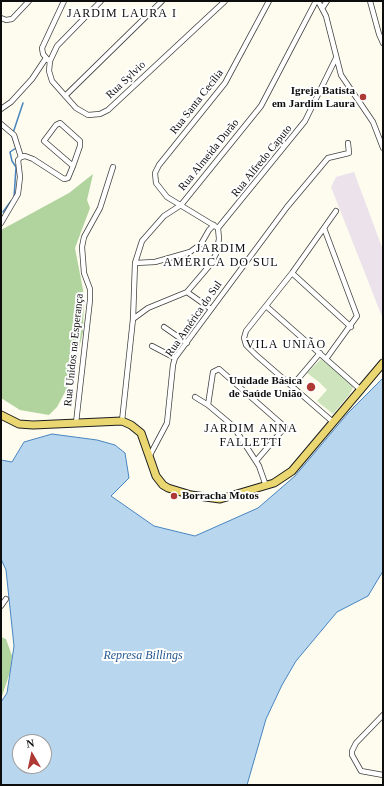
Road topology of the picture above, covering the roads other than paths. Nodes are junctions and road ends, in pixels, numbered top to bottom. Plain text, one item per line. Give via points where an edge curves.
1 (28, 1) edge
2 (64, 1) edge
3 (101, 1) edge
4 (162, 1) edge
5 (225, 1) edge
6 (269, 1) edge
7 (317, 1) edge
8 (328, 1) edge
9 (371, 1) edge
10 (323, 7) junction
11 (2, 20) edge
12 (383, 43) edge
13 (336, 58) junction
14 (48, 60) junction
15 (65, 96) junction
16 (1, 109) edge
17 (1, 124) edge
18 (348, 143) dead end
19 (383, 148) edge
20 (20, 157) junction
21 (73, 166) junction
22 (113, 167) dead end
23 (181, 205) junction
24 (336, 211) dead end
25 (1, 223) edge
26 (216, 227) junction
27 (324, 228) junction
28 (135, 263) junction
29 (292, 273) junction
30 (187, 292) junction
31 (266, 306) junction
32 (211, 309) junction
33 (133, 319) junction
34 (164, 327) dead end
35 (351, 327) junction
36 (186, 343) junction
37 (152, 346) dead end
38 (320, 353) junction
39 (175, 358) junction
40 (326, 359) junction
41 (383, 363) edge
42 (292, 386) junction
43 (361, 390) junction
44 (195, 397) dead end
45 (208, 404) junction
46 (1, 415) edge
47 (122, 421) junction
48 (333, 422) junction
49 (76, 423) junction
50 (150, 455) junction
51 (256, 461) junction
52 (266, 486) junction
53 (6, 599) dead end
54 (1, 606) edge
55 (383, 716) edge
56 (383, 775) edge

1 - 11 street via 14,18
2 - 14 street, Rua Sylvio via 42,48
3 - 14 street via 57,46
4 - 15 street
5 - 15 street, Rua Sylvio via 103,113 84,114
6 - 23 street, Rua Santa Cecília via 225,83 157,169 155,178 159,188 167,197
7 - 10 street
7 - 23 street, Rua Almeida Durão via 261,106
8 - 10 street
9 - 12 street
10 - 13 street
13 - 19 street via 341,75 373,122
13 - 26 street, Rua Alfredo Caputo via 305,121
14 - 15 street, Rua Sylvio via 50,76
14 - 16 street via 11,102
17 - 20 street via 12,134
18 - 32 street, Rua América do Sul via 349,153 328,158 287,207
20 - 21 street via 33,159 64,179 69,177
20 - 25 street via 18,194
21 - 21 street via 80,141 60,123 56,124 44,141
22 - 49 street, Rua Unidos na Esperança via 100,208 84,237 82,247 90,300
23 - 26 street, Rua Santa Cecília
23 - 28 street, Rua Almeida Durão via 164,216 146,236 137,252
24 - 27 street
26 - 28 street, Rua Alfredo Caputo via 209,230 201,244 190,252 155,262
26 - 30 street via 219,239 216,254
27 - 29 street
27 - 35 street via 356,310 356,319
28 - 33 street, Rua Almeida Durão
29 - 31 street
29 - 35 street
30 - 32 street
30 - 33 street via 148,308
31 - 38 street
31 - 42 street via 246,331 244,342
32 - 36 street, Rua América do Sul
33 - 47 street, Rua Almeida Durão
34 - 36 street
35 - 40 street
36 - 39 street, Rua América do Sul
37 - 39 street
38 - 40 street
38 - 42 street
39 - 50 street, Rua América do Sul via 167,423
40 - 43 street
41 - 43 main road
42 - 48 street
43 - 48 main road
44 - 45 street
45 - 51 street via 233,426
45 - 51 street via 213,372 216,369 223,371 285,427
46 - 49 main road via 19,424
47 - 49 main road
47 - 50 main road via 141,433
48 - 52 main road via 292,471
50 - 52 main road via 158,480 175,491 220,499
51 - 52 street
53 - 54 street
55 - 56 street via 356,743 352,755 361,771

